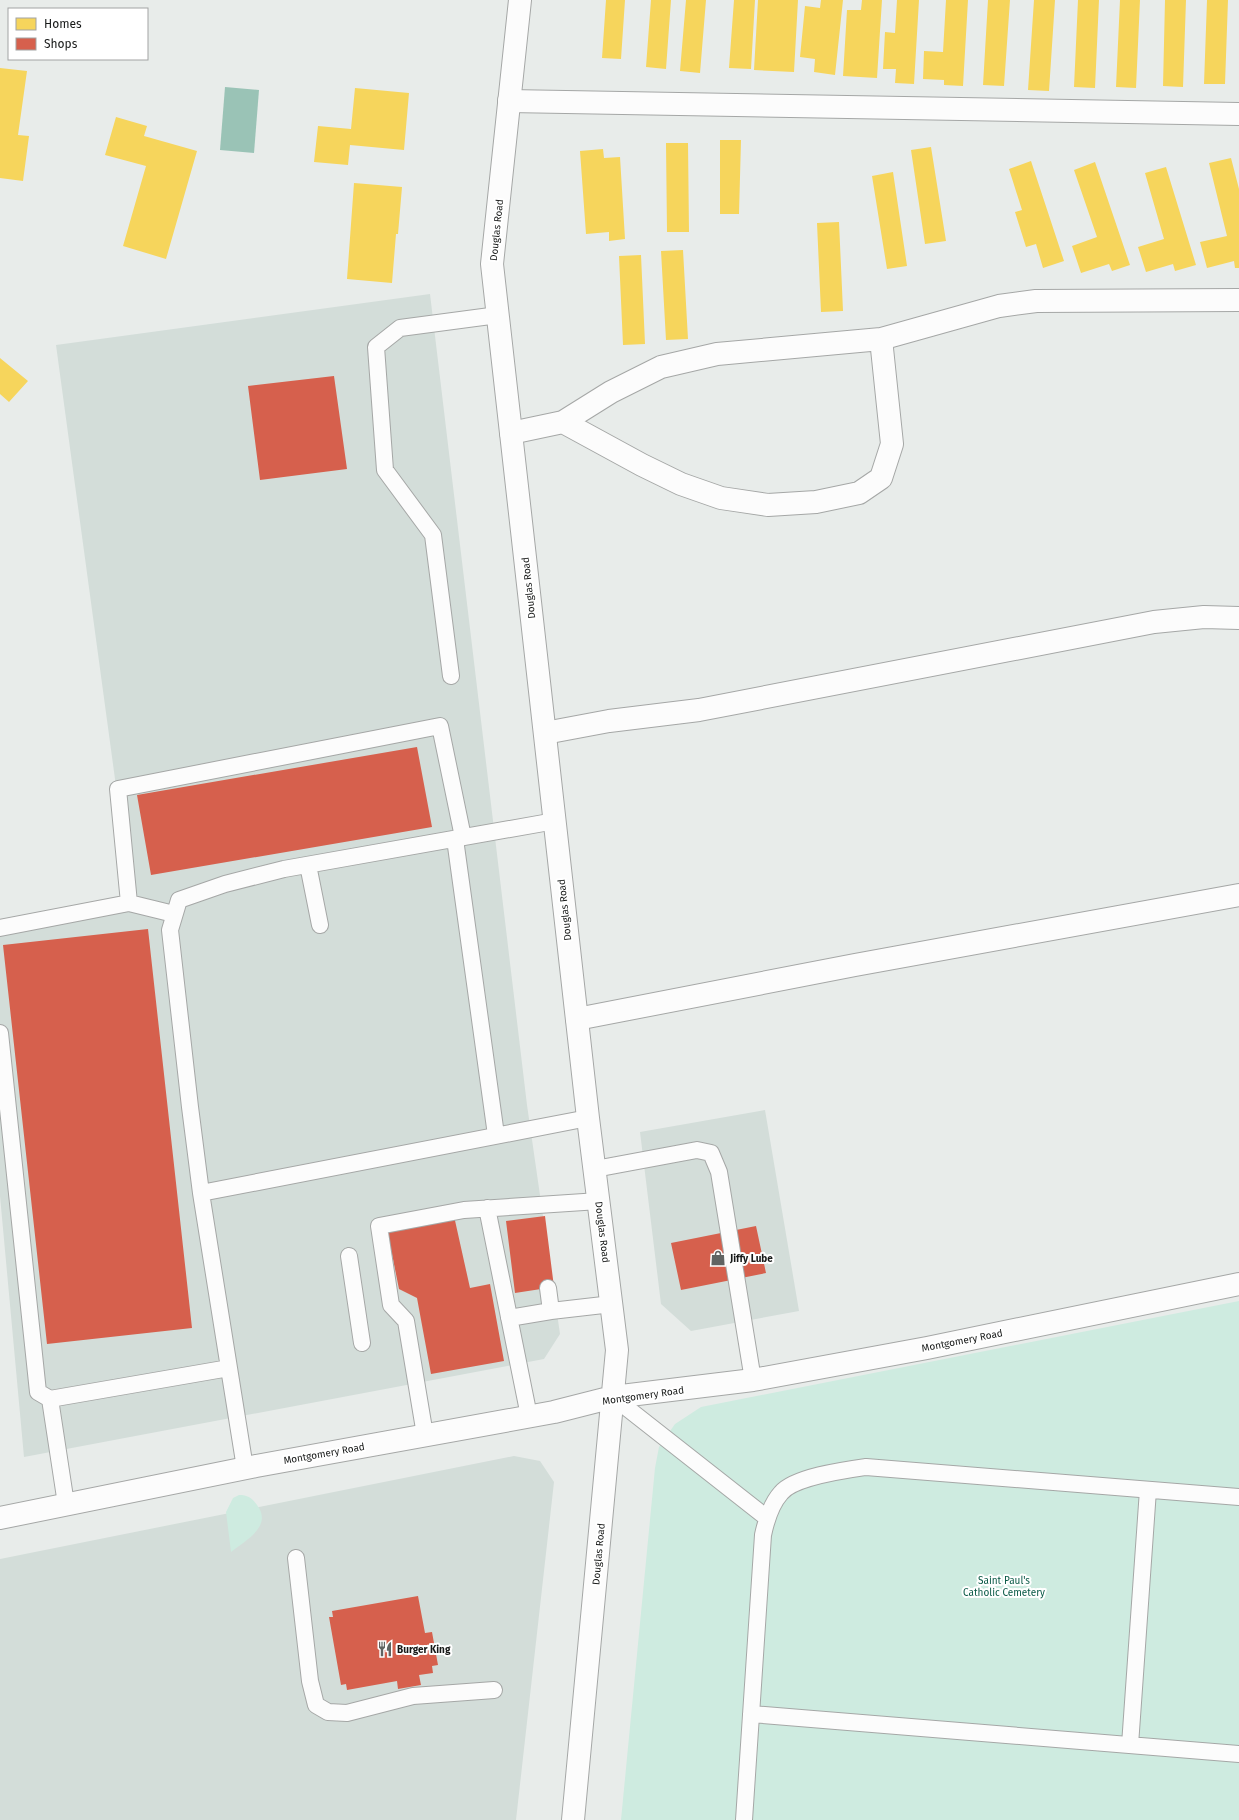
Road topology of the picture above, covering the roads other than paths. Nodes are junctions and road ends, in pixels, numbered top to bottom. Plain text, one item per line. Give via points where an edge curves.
1 (520, 0) edge
2 (510, 101) junction
3 (1239, 114) edge
4 (1239, 300) edge
5 (498, 315) junction
6 (881, 339) junction
7 (562, 422) junction
8 (511, 433) junction
9 (1239, 618) edge
10 (451, 676) dead end
11 (545, 733) junction
12 (555, 821) junction
13 (459, 838) junction
14 (308, 865) junction
15 (1239, 895) edge
16 (129, 903) junction
17 (174, 914) junction
18 (320, 925) dead end
19 (0, 928) edge
20 (577, 1019) junction
21 (0, 1033) edge
22 (588, 1118) junction
23 (496, 1135) junction
24 (595, 1169) junction
25 (201, 1193) junction
26 (599, 1201) junction
27 (487, 1208) junction
28 (349, 1256) dead end
29 (1239, 1284) edge
30 (548, 1288) dead end
31 (612, 1304) junction
32 (551, 1311) junction
33 (509, 1318) junction
34 (362, 1343) dead end
35 (229, 1368) junction
36 (753, 1380) junction
37 (613, 1397) junction
38 (50, 1399) junction
39 (529, 1416) junction
40 (425, 1435) junction
41 (245, 1468) junction
42 (1148, 1490) junction
43 (1239, 1497) edge
44 (66, 1504) junction
45 (0, 1518) edge
46 (767, 1518) junction
47 (296, 1558) dead end
48 (494, 1690) dead end
49 (751, 1714) junction
50 (1130, 1745) junction
51 (1239, 1754) edge
52 (574, 1820) edge
53 (744, 1820) edge

1 - 2 street, Douglas Road
2 - 3 street
2 - 5 street, Douglas Road via 492,264
4 - 6 street via 1036,301 1000,306
5 - 8 street, Douglas Road
5 - 10 lane via 400,328 376,347 385,470 433,535
6 - 7 street via 717,354 661,367 611,392
6 - 7 street via 892,444 881,478 859,493 816,502 768,505 721,498 682,484 642,465
7 - 8 street
8 - 11 street, Douglas Road
9 - 11 street via 1204,617 1154,622 699,710 609,721
11 - 12 street, Douglas Road
12 - 13 lane
12 - 20 street, Douglas Road
13 - 14 lane
13 - 16 lane via 440,726 118,789
13 - 23 lane
14 - 17 lane via 225,884 179,900
14 - 18 lane
15 - 20 street
16 - 17 lane
16 - 19 lane
17 - 25 lane via 170,930
20 - 22 street, Douglas Road
21 - 38 lane via 38,1392
22 - 23 lane
22 - 24 street, Douglas Road
23 - 25 lane
24 - 26 street, Douglas Road
24 - 36 lane via 697,1150 712,1153 719,1172
25 - 35 lane
26 - 27 lane via 538,1211
26 - 31 street, Douglas Road
27 - 33 lane
27 - 40 lane via 379,1226 391,1305 406,1321
28 - 34 lane
29 - 36 street, Montgomery Road via 927,1348
30 - 32 lane
31 - 32 lane
31 - 37 street, Douglas Road via 616,1350
32 - 33 lane
33 - 39 lane
35 - 38 lane
35 - 41 lane
36 - 37 street, Montgomery Road
37 - 39 street, Montgomery Road
37 - 46 lane
37 - 52 street, Douglas Road
38 - 44 lane
39 - 40 street, Montgomery Road
40 - 41 street, Montgomery Road
41 - 44 street, Montgomery Road
42 - 43 lane
42 - 46 lane via 866,1467 795,1482 781,1492
42 - 50 lane
44 - 45 street, Montgomery Road
46 - 49 lane via 763,1535
47 - 48 lane via 310,1681 316,1705 328,1712 347,1713 413,1696
49 - 50 lane
49 - 53 lane
50 - 51 lane

